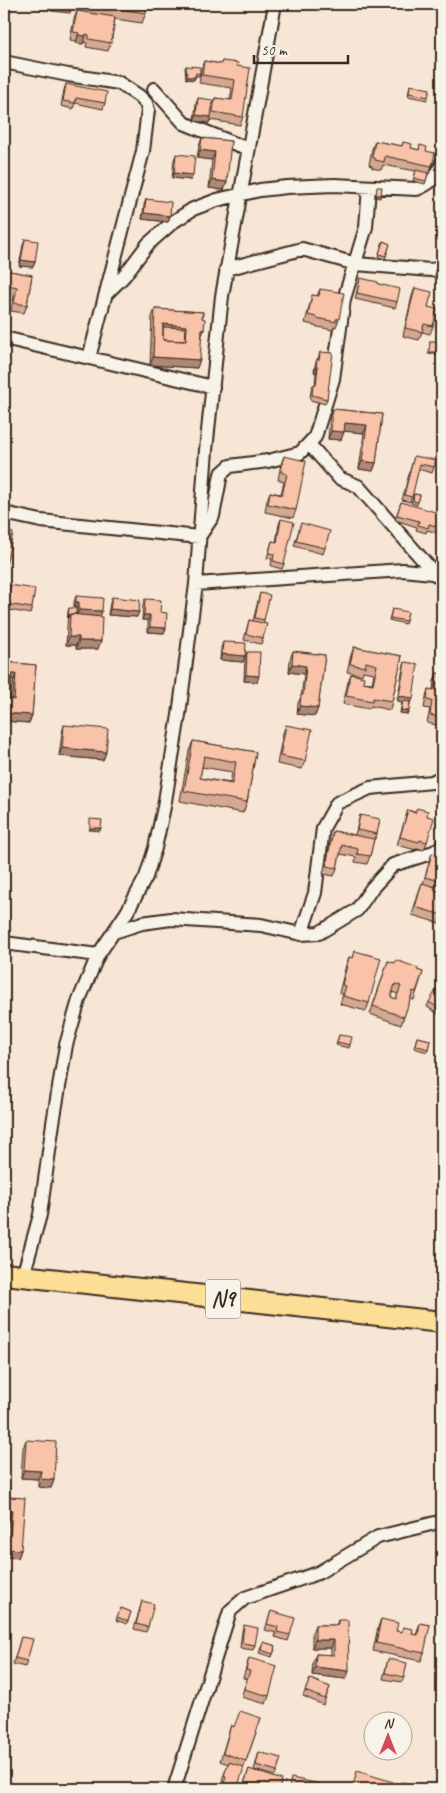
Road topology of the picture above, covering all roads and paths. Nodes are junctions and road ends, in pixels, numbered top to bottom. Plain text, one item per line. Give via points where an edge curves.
1 (275, 4) edge
2 (4, 62) edge
3 (154, 89) dead end
4 (248, 149) junction
5 (442, 163) edge
6 (369, 187) junction
7 (240, 196) junction
8 (356, 264) junction
9 (442, 268) edge
10 (226, 269) junction
11 (107, 293) junction
12 (4, 338) edge
13 (89, 358) junction
14 (213, 387) junction
15 (309, 444) junction
16 (4, 513) edge
17 (199, 537) junction
18 (439, 575) edge
19 (196, 584) junction
20 (442, 777) edge
21 (442, 846) edge
22 (114, 932) junction
23 (301, 934) junction
24 (4, 943) edge
25 (98, 954) junction
26 (14, 1275) edge
27 (442, 1322) edge
28 (442, 1520) edge
29 (174, 1789) edge

1 - 4 street
2 - 11 street via 119,83 146,103 148,120 143,151
3 - 4 street via 184,123
4 - 7 street
5 - 6 street via 433,180 417,189
6 - 7 street via 287,187
6 - 8 street via 366,227
7 - 10 street
7 - 11 street via 193,209 173,222 148,244
8 - 9 street via 431,270
8 - 10 street via 302,250
8 - 15 street via 344,299 333,379 315,437
10 - 14 street
11 - 13 street
12 - 13 street
13 - 14 street
14 - 17 street
15 - 17 street via 300,453 230,466 221,474 213,516
15 - 18 street via 339,478 358,486
16 - 17 street via 41,521
17 - 19 street
18 - 19 street via 403,570
19 - 22 street via 179,715 155,848 146,877
20 - 23 street via 432,782 370,788 337,803 323,828 315,893
21 - 23 street via 434,852 393,865 357,910 319,933
22 - 23 street via 142,923 172,919 261,925
22 - 25 street
24 - 25 street
25 - 26 street via 79,1000 66,1045 40,1215
26 - 27 highway, N9
28 - 29 street via 378,1537 318,1573 245,1598 230,1611

